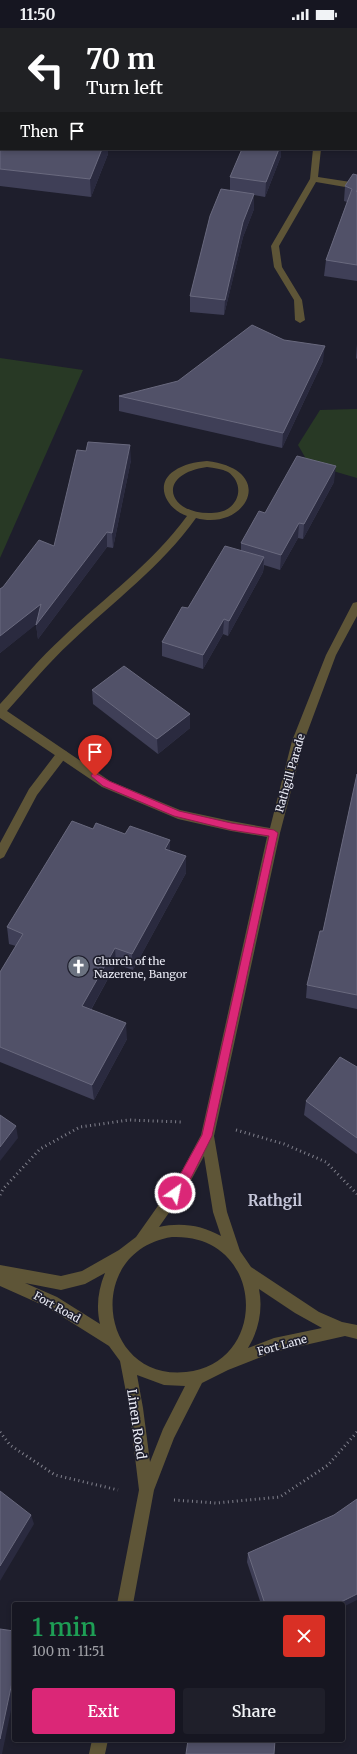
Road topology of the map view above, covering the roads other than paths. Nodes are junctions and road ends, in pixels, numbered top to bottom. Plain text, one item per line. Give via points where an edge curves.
1 (317, 150) edge
2 (314, 179) junction
3 (357, 186) edge
4 (300, 320) dead end
5 (192, 515) junction
6 (357, 606) edge
7 (0, 711) edge
8 (62, 754) junction
9 (274, 833) junction
10 (0, 854) edge
11 (207, 1136) junction
12 (141, 1241) junction
13 (233, 1252) junction
14 (123, 1254) junction
15 (0, 1272) edge
16 (248, 1273) junction
17 (0, 1279) edge
18 (350, 1331) edge
19 (112, 1340) junction
20 (127, 1359) junction
21 (223, 1365) junction
22 (198, 1376) junction
23 (146, 1490) junction
24 (125, 1602) edge
25 (100, 1742) edge
26 (97, 1754) edge

1 - 2 street
2 - 3 street
2 - 4 street via 275,246 278,267 298,300
5 - 5 street via 170,501 167,489 170,480 178,472 190,466 207,464 231,470 242,479 245,491 243,499 233,510 223,515 208,517
5 - 7 street via 180,534 148,570 66,640
6 - 9 street, Rathgill Parade via 332,655 298,741
7 - 8 street
8 - 9 street via 106,784 178,814
8 - 10 street via 33,792
9 - 11 street, Rathgill Parade
11 - 12 street, Rathgill Parade via 184,1180
11 - 13 street, Rathgill Parade via 220,1212
12 - 13 street via 163,1232 186,1231 211,1238
12 - 14 street, Fort Road
13 - 16 street
14 - 15 street, Fort Road via 85,1277 61,1283
14 - 19 street via 110,1274 103,1296 104,1318
16 - 18 street, Fort Lane via 309,1313
16 - 21 street via 255,1297 253,1323 242,1347
17 - 19 street, Fort Road via 52,1302
18 - 21 street, Fort Lane via 274,1345
19 - 20 street
20 - 22 street, Fort Lane via 148,1372 171,1378
20 - 23 street, Linen Road
21 - 22 street, Fort Lane
22 - 23 street, Linen Road via 168,1434
23 - 24 street, Linen Road
25 - 26 street

